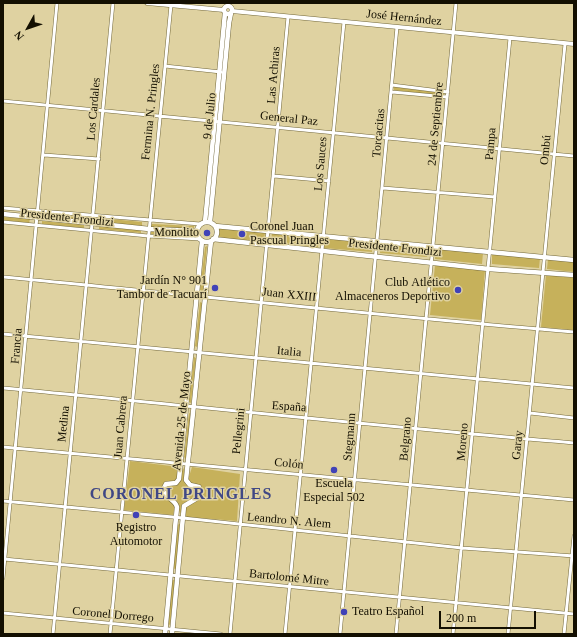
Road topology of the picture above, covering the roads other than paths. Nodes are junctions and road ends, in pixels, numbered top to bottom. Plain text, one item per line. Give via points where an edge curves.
1 (57, 3) edge
2 (113, 3) edge
3 (147, 3) edge
4 (456, 3) edge
5 (170, 5) junction
6 (226, 8) edge
7 (232, 9) edge
8 (288, 17) junction
9 (344, 22) junction
10 (397, 27) junction
11 (453, 33) junction
12 (510, 38) junction
13 (565, 44) junction
14 (574, 44) edge
15 (165, 66) junction
16 (222, 72) junction
17 (392, 85) junction
18 (392, 92) junction
19 (448, 92) junction
20 (447, 98) junction
21 (3, 101) edge
22 (48, 105) junction
23 (103, 111) junction
24 (160, 116) junction
25 (217, 122) junction
26 (278, 128) junction
27 (334, 133) junction
28 (388, 138) junction
29 (443, 143) junction
30 (500, 149) junction
31 (555, 154) junction
32 (44, 155) junction
33 (574, 156) edge
34 (99, 159) junction
35 (274, 176) junction
36 (329, 182) junction
37 (383, 188) junction
38 (438, 192) junction
39 (495, 197) junction
40 (3, 208) edge
41 (38, 212) junction
42 (3, 214) edge
43 (93, 216) junction
44 (36, 218) junction
45 (149, 221) junction
46 (3, 222) edge
47 (207, 222) junction
48 (92, 224) junction
49 (200, 224) junction
50 (36, 225) junction
51 (215, 226) junction
52 (149, 229) junction
53 (92, 230) junction
54 (268, 230) junction
55 (197, 231) junction
56 (324, 235) junction
57 (148, 236) junction
58 (201, 240) junction
59 (212, 240) junction
60 (378, 241) junction
61 (267, 245) junction
62 (434, 246) junction
63 (322, 250) junction
64 (491, 252) junction
65 (377, 256) junction
66 (545, 257) junction
67 (574, 260) edge
68 (432, 262) junction
69 (489, 268) junction
70 (543, 272) junction
71 (574, 275) edge
72 (3, 277) edge
73 (32, 280) junction
74 (87, 285) junction
75 (144, 290) junction
76 (197, 295) junction
77 (205, 296) junction
78 (262, 301) junction
79 (317, 307) junction
80 (371, 313) junction
81 (427, 318) junction
82 (483, 325) junction
83 (538, 329) junction
84 (574, 332) edge
85 (3, 334) edge
86 (26, 336) junction
87 (81, 342) junction
88 (138, 347) junction
89 (192, 352) junction
90 (200, 353) junction
91 (256, 358) junction
92 (311, 363) junction
93 (366, 368) junction
94 (421, 373) junction
95 (478, 379) junction
96 (533, 384) junction
97 (3, 388) edge
98 (574, 388) edge
99 (21, 390) junction
100 (76, 395) junction
101 (133, 400) junction
102 (186, 407) junction
103 (194, 408) junction
104 (530, 413) junction
105 (250, 414) junction
106 (306, 417) junction
107 (574, 418) edge
108 (360, 423) junction
109 (416, 429) junction
110 (473, 436) junction
111 (527, 439) junction
112 (574, 443) edge
113 (3, 447) edge
114 (16, 448) junction
115 (70, 453) junction
116 (127, 458) junction
117 (181, 463) junction
118 (188, 464) junction
119 (244, 469) junction
120 (301, 474) junction
121 (355, 480) junction
122 (411, 485) junction
123 (468, 490) junction
124 (522, 495) junction
125 (574, 500) edge
126 (3, 501) edge
127 (11, 502) junction
128 (66, 507) junction
129 (122, 512) junction
130 (176, 517) junction
131 (182, 518) junction
132 (239, 525) junction
133 (296, 529) junction
134 (350, 535) junction
135 (574, 536) edge
136 (406, 541) junction
137 (462, 548) junction
138 (517, 552) junction
139 (573, 556) edge
140 (4, 559) edge
141 (59, 565) junction
142 (116, 570) junction
143 (170, 575) junction
144 (177, 576) junction
145 (3, 578) edge
146 (235, 581) junction
147 (289, 587) junction
148 (344, 592) junction
149 (399, 597) junction
150 (456, 603) junction
151 (511, 608) junction
152 (566, 613) junction
153 (3, 614) edge
154 (574, 614) edge
155 (54, 618) junction
156 (111, 624) junction
157 (165, 628) junction
158 (172, 632) edge
159 (53, 634) edge
160 (110, 634) edge
161 (165, 634) edge
162 (221, 634) edge
163 (230, 634) edge
164 (285, 634) edge
165 (340, 634) edge
166 (396, 634) edge
167 (453, 634) edge
168 (508, 634) edge
169 (564, 634) edge

1 - 22 street, Francia
2 - 23 street, Los Cardales
3 - 5 street
4 - 11 street, 24 de Septiembre
5 - 6 street
5 - 15 street, Fermina N. Pringles
6 - 7 main road
6 - 16 main road, 9 de Julio
7 - 8 street, José Hernández
7 - 16 main road, 9 de Julio
8 - 9 street, José Hernández
8 - 26 street, Las Achiras
9 - 10 street, José Hernández
9 - 27 street, Los Sauces
10 - 11 street, José Hernández
10 - 17 street, Torcacitas
11 - 12 street, José Hernández
11 - 19 street, 24 de Septiembre
12 - 13 street, José Hernández
12 - 30 street, Pampa
13 - 14 street, José Hernández
13 - 31 street, Ombú
15 - 16 street
15 - 24 street, Fermina N. Pringles
16 - 25 main road, 9 de Julio
17 - 18 street, Torcacitas
17 - 19 street
18 - 20 street
18 - 28 street, Torcacitas
19 - 20 street, 24 de Septiembre
20 - 29 street, 24 de Septiembre
21 - 22 street, General Paz
22 - 23 street, General Paz
22 - 32 street, Francia
23 - 24 street, General Paz
23 - 34 street, Los Cardales
24 - 25 street, General Paz
24 - 45 street, Fermina N. Pringles
25 - 26 street, General Paz
25 - 47 main road, 9 de Julio
26 - 27 street, General Paz
26 - 35 street, Las Achiras
27 - 28 street, General Paz
27 - 36 street, Los Sauces
28 - 29 street, General Paz
28 - 37 street, Torcacitas
29 - 30 street, General Paz
29 - 38 street, 24 de Septiembre
30 - 31 street, General Paz
30 - 39 street, Pampa
31 - 33 street, General Paz
31 - 66 street, Ombú
32 - 34 street
32 - 41 street, Francia
34 - 43 street, Los Cardales
35 - 36 street
35 - 54 street, Las Achiras
36 - 56 street, Los Sauces
37 - 38 street
37 - 60 street, Torcacitas
38 - 39 street
38 - 62 street, 24 de Septiembre
39 - 64 street, Pampa
40 - 41 street, Presidente Frondizi
41 - 43 street, Presidente Frondizi
41 - 44 street, Francia
42 - 44 main road, Presidente Frondizi
43 - 45 street, Presidente Frondizi
43 - 48 street, Medina
44 - 48 main road, Presidente Frondizi
44 - 50 street, Francia
45 - 49 street, Presidente Frondizi
45 - 52 street, Juan Cabrera
46 - 50 street, Presidente Frondizi
47 - 49 main road
47 - 51 main road
48 - 52 main road, Presidente Frondizi
48 - 53 street, Medina
49 - 55 main road
50 - 53 street, Presidente Frondizi
50 - 73 street, Francia
51 - 54 main road, Presidente Frondizi
51 - 59 main road via 216,235
52 - 55 main road, Presidente Frondizi
52 - 57 street, Juan Cabrera
53 - 57 street, Presidente Frondizi
53 - 74 street, Medina
54 - 56 main road, Presidente Frondizi
54 - 61 street, Pellegrini
55 - 58 main road
56 - 60 main road, Presidente Frondizi
56 - 63 street, Los Sauces
57 - 58 street, Presidente Frondizi
57 - 75 street, Juan Cabrera
58 - 59 main road
58 - 76 main road, Avenida 25 de Mayo
59 - 61 main road, Presidente Frondizi
59 - 77 main road, Avenida 25 de Mayo
60 - 62 main road, Presidente Frondizi
60 - 65 street, Stegmann
61 - 63 main road, Presidente Frondizi
61 - 78 street, Pellegrini
62 - 64 main road, Presidente Frondizi
62 - 68 street, Belgrano
63 - 65 main road, Presidente Frondizi
63 - 79 street, Los Sauces
64 - 66 main road, Presidente Frondizi
64 - 69 street, Moreno
65 - 68 main road, Presidente Frondizi
65 - 80 street, Stegmann
66 - 67 main road, Presidente Frondizi
66 - 70 street, Garay
68 - 69 main road, Presidente Frondizi
68 - 81 street, Belgrano
69 - 70 main road, Presidente Frondizi
69 - 82 street, Moreno
70 - 71 main road, Presidente Frondizi
70 - 83 street, Garay
72 - 73 street, Juan XXIII
73 - 74 street, Juan XXIII
73 - 86 street, Francia
74 - 75 street, Juan XXIII
74 - 87 street, Medina
75 - 76 street, Juan XXIII
75 - 88 street, Juan Cabrera
76 - 77 street, Juan XXIII
76 - 89 main road, Avenida 25 de Mayo
77 - 78 street, Juan XXIII
77 - 90 main road, Avenida 25 de Mayo
78 - 79 street, Juan XXIII
78 - 91 street, Pellegrini
79 - 80 street, Juan XXIII
79 - 92 street, Los Sauces
80 - 81 street, Juan XXIII
80 - 93 street, Stegmann
81 - 82 street, Juan XXIII
81 - 94 street, Belgrano
82 - 83 street, Juan XXIII
82 - 95 street, Moreno
83 - 84 street, Juan XXIII
83 - 96 street, Garay
85 - 86 street, Italia
86 - 87 street, Italia
86 - 99 street, Francia
87 - 88 street, Italia
87 - 100 street, Medina
88 - 89 street, Italia
88 - 101 street, Juan Cabrera
89 - 90 street, Italia
89 - 102 main road, Avenida 25 de Mayo
90 - 91 street, Italia
90 - 103 main road, Avenida 25 de Mayo
91 - 92 street, Italia
91 - 105 street, Pellegrini
92 - 93 street, Italia
92 - 106 street, Los Sauces
93 - 94 street, Italia
93 - 108 street, Stegmann
94 - 95 street, Italia
94 - 109 street, Belgrano
95 - 96 street, Italia
95 - 110 street, Moreno
96 - 98 street, Italia
96 - 104 street, Garay
97 - 99 street, España
99 - 100 street, España
99 - 114 street, Francia
100 - 101 street, España
100 - 115 street, Medina
101 - 102 street, España
101 - 116 street, Juan Cabrera
102 - 103 street, España
102 - 117 main road, Avenida 25 de Mayo
103 - 105 street, España
103 - 118 main road, Avenida 25 de Mayo
104 - 107 street
104 - 111 street, Garay
105 - 106 street, España
105 - 119 street, Pellegrini
106 - 108 street, España
106 - 120 street, Los Sauces
108 - 109 street, España
108 - 121 street, Stegmann
109 - 110 street, España
109 - 122 street, Belgrano
110 - 111 street, España
110 - 123 street, Moreno
111 - 112 street, España
111 - 124 street, Garay
113 - 114 street, Colón
114 - 115 street, Colón
114 - 127 street, Francia
115 - 116 street, Colón
115 - 128 street, Medina
116 - 117 street, Colón
116 - 129 street, Juan Cabrera
117 - 118 street, Colón
117 - 130 main road, Avenida 25 de Mayo via 178,481 166,484 163,490 176,504
118 - 119 street, Colón
118 - 131 main road, Avenida 25 de Mayo via 187,482 197,486 201,493 198,498 185,504
119 - 120 street, Colón
119 - 132 street, Pellegrini
120 - 121 street, Colón
120 - 133 street, Los Sauces
121 - 122 street, Colón
121 - 134 street, Stegmann
122 - 123 street, Colón
122 - 136 street, Belgrano
123 - 124 street, Colón
123 - 137 street, Moreno
124 - 125 street, Colón
124 - 138 street, Garay
126 - 127 street, Leandro N. Alem
127 - 128 street, Leandro N. Alem
127 - 140 street, Francia
128 - 129 street, Leandro N. Alem
128 - 141 street, Medina
129 - 130 street, Leandro N. Alem
129 - 142 street, Juan Cabrera
130 - 131 street, Leandro N. Alem
130 - 143 main road, Avenida 25 de Mayo
131 - 132 street, Leandro N. Alem
131 - 144 main road, Avenida 25 de Mayo
132 - 133 street, Leandro N. Alem
132 - 146 street, Pellegrini
133 - 134 street, Leandro N. Alem
133 - 147 street, Los Sauces
134 - 136 street, Leandro N. Alem
134 - 148 street, Stegmann
135 - 139 street
136 - 137 street, Leandro N. Alem
136 - 149 street, Belgrano
137 - 138 street, Leandro N. Alem
137 - 150 street, Moreno
138 - 139 street, Leandro N. Alem
138 - 151 street, Garay
139 - 152 street
140 - 141 street, Bartolomé Mitre
140 - 145 street, Francia
141 - 142 street, Bartolomé Mitre
141 - 155 street, Medina
142 - 143 street, Bartolomé Mitre
142 - 156 street, Juan Cabrera
143 - 144 street, Bartolomé Mitre
143 - 157 main road, Avenida 25 de Mayo
144 - 146 street, Bartolomé Mitre
144 - 158 main road, Avenida 25 de Mayo
146 - 147 street, Bartolomé Mitre
146 - 163 street, Pellegrini
147 - 148 street, Bartolomé Mitre
147 - 164 street, Los Sauces
148 - 149 street, Bartolomé Mitre
148 - 165 street, Stegmann
149 - 150 street, Bartolomé Mitre
149 - 166 street, Belgrano
150 - 151 street, Bartolomé Mitre
150 - 167 street, Moreno
151 - 152 street, Bartolomé Mitre
151 - 168 street, Garay
152 - 154 street, Bartolomé Mitre
152 - 169 street
153 - 155 street, Coronel Dorrego
155 - 156 street, Coronel Dorrego
155 - 159 street, Medina
156 - 157 street, Coronel Dorrego
156 - 160 street, Juan Cabrera
157 - 158 street, Coronel Dorrego
157 - 161 main road, Avenida 25 de Mayo
158 - 162 street, Coronel Dorrego

